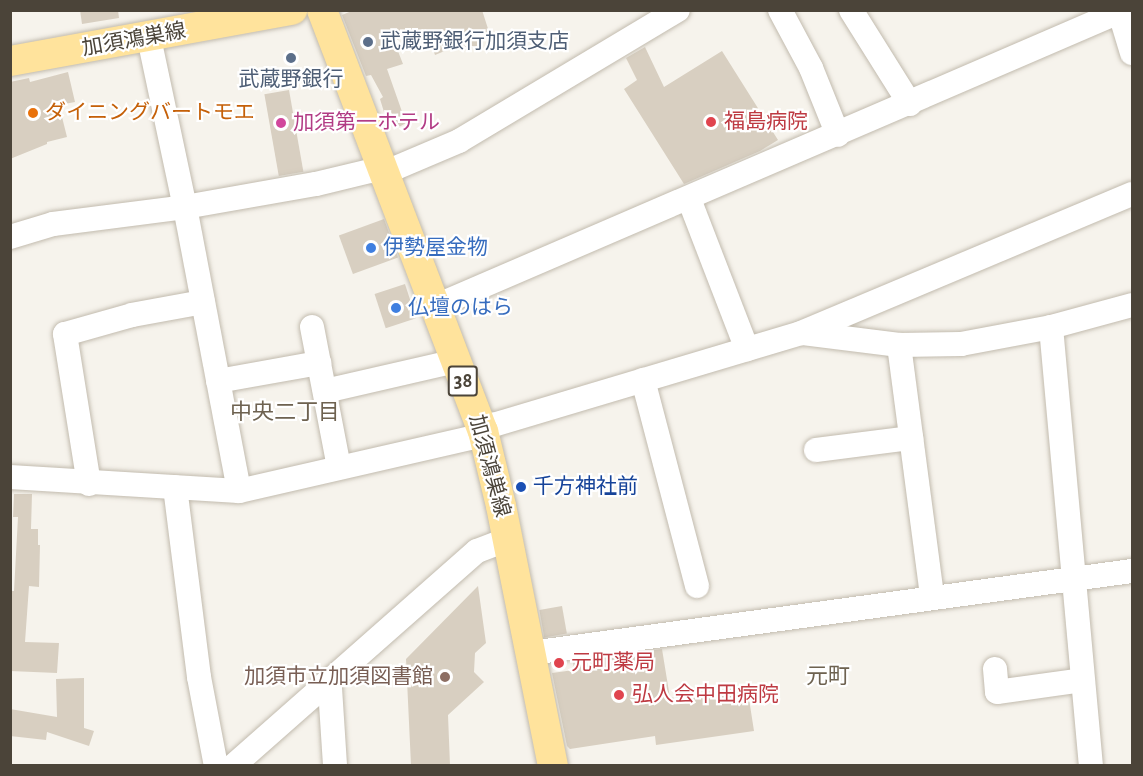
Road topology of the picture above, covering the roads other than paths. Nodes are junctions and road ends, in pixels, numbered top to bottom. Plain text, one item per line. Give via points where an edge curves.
1 (292, 10) edge
2 (322, 10) edge
3 (678, 10) edge
4 (780, 10) edge
5 (851, 10) edge
6 (1119, 11) edge
7 (149, 39) junction
8 (1132, 53) edge
9 (10, 61) edge
10 (910, 104) junction
11 (838, 135) junction
12 (386, 172) junction
13 (1132, 194) edge
14 (689, 199) junction
15 (185, 207) junction
16 (10, 237) edge
17 (203, 302) junction
18 (1132, 305) edge
19 (436, 306) junction
20 (312, 327) dead end
21 (1051, 327) junction
22 (801, 333) junction
23 (899, 345) junction
24 (747, 349) junction
25 (456, 361) junction
26 (320, 363) junction
27 (643, 380) junction
28 (218, 381) junction
29 (325, 392) junction
30 (483, 431) junction
31 (911, 438) junction
32 (816, 450) dead end
33 (339, 467) junction
34 (10, 477) edge
35 (89, 484) junction
36 (175, 487) junction
37 (238, 491) junction
38 (508, 539) junction
39 (1132, 571) edge
40 (1072, 578) junction
41 (697, 586) dead end
42 (932, 597) junction
43 (531, 653) junction
44 (995, 669) dead end
45 (1082, 680) junction
46 (326, 683) junction
47 (216, 765) edge
48 (233, 765) edge
49 (335, 765) edge
50 (553, 765) edge
51 (1091, 765) edge

1 - 7 main road, 加須鴻巣線
2 - 12 main road, 加須鴻巣線 / 38
3 - 12 street via 459,141
4 - 11 street via 811,68
5 - 10 street
6 - 8 street
6 - 10 street
7 - 9 main road, 加須鴻巣線
7 - 15 street
10 - 11 street
11 - 14 street
12 - 15 street via 370,171
12 - 19 main road, 加須鴻巣線 / 38
13 - 22 street
14 - 19 street
14 - 24 street
15 - 16 street via 53,224
15 - 17 street
17 - 28 street
17 - 35 street via 132,315 65,334
18 - 21 street
19 - 25 main road, 加須鴻巣線 / 38
20 - 26 street
21 - 23 street via 961,344
21 - 40 street
22 - 23 street
22 - 24 street
23 - 31 street
24 - 27 street
25 - 29 street
25 - 30 main road, 加須鴻巣線 / 38
26 - 28 street
26 - 29 street
27 - 30 street
27 - 41 street
28 - 37 street
29 - 33 street
30 - 33 street via 471,438
30 - 38 main road, 加須鴻巣線 / 38
31 - 32 street
31 - 42 street
33 - 37 street
34 - 35 street
35 - 36 street
36 - 37 street
36 - 47 street via 199,677
38 - 43 main road, 加須鴻巣線 / 38
38 - 46 street via 477,551
39 - 40 street
40 - 42 street
40 - 45 street
42 - 43 street
43 - 50 main road, 加須鴻巣線 / 38
44 - 45 street via 997,692
45 - 51 street
46 - 48 street
46 - 49 street via 330,688

